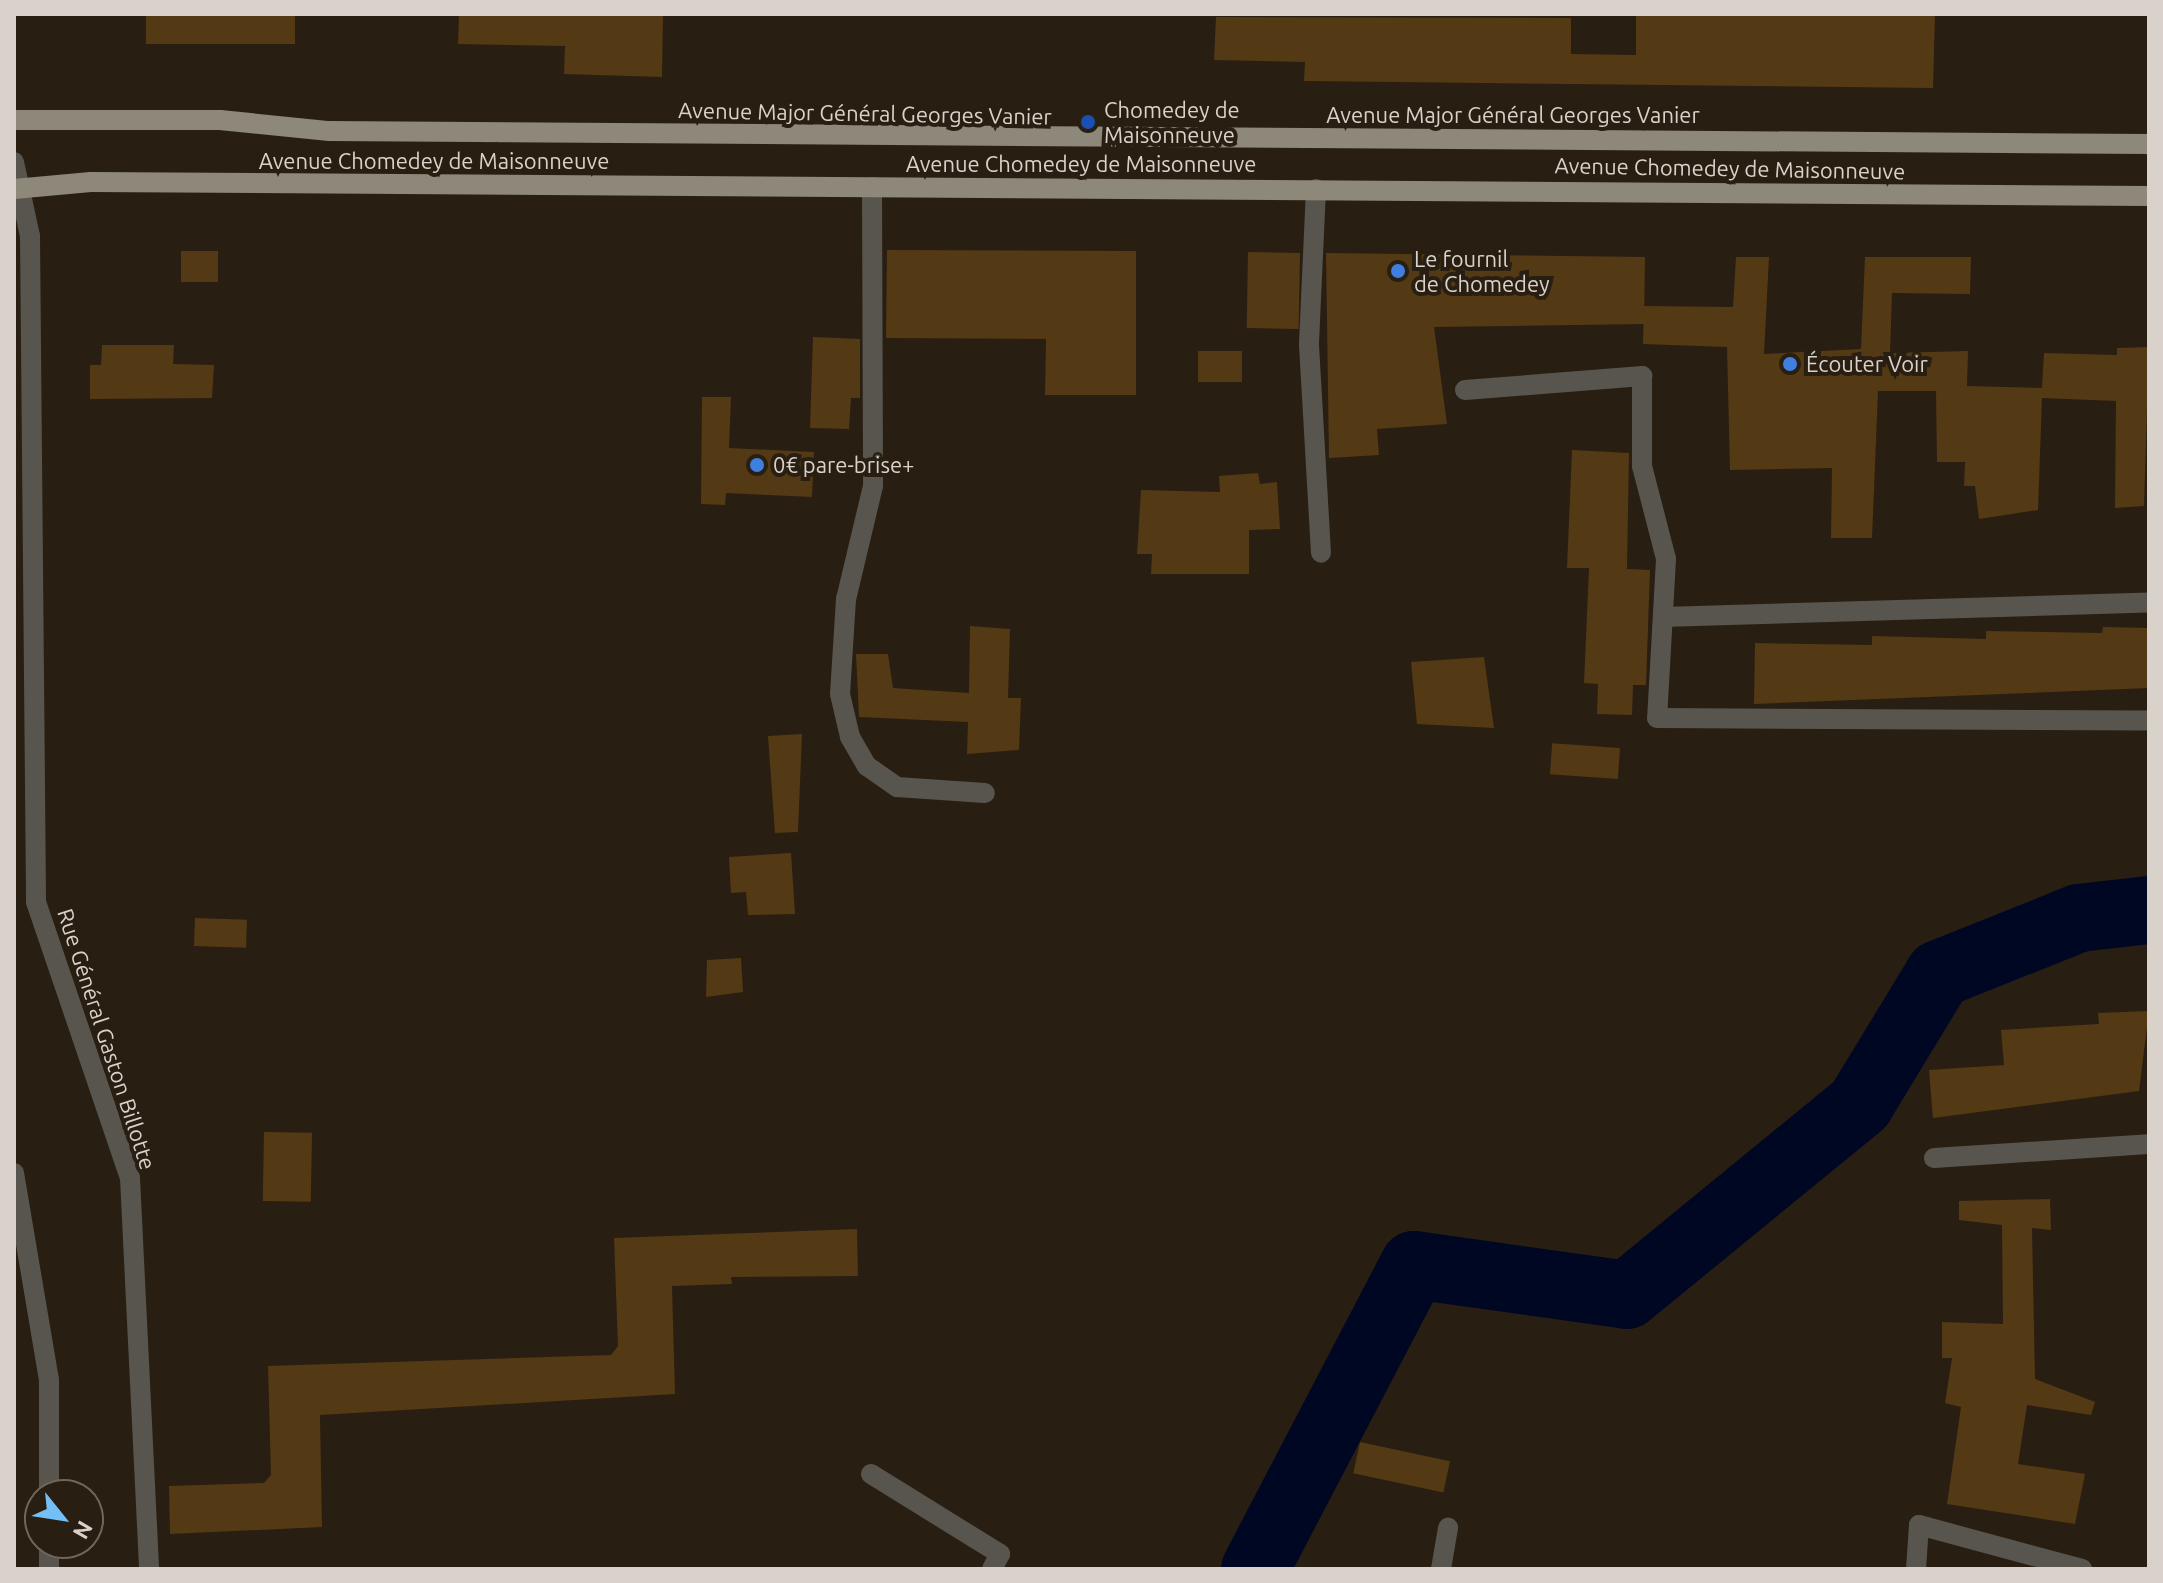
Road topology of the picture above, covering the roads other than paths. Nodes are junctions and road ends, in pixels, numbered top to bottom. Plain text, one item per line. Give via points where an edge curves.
1 (14, 120) edge
2 (2149, 144) edge
3 (14, 162) edge
4 (872, 187) junction
5 (20, 189) edge
6 (1316, 189) junction
7 (2149, 196) edge
8 (1465, 390) dead end
9 (1321, 553) dead end
10 (2149, 603) edge
11 (1663, 617) junction
12 (2149, 721) edge
13 (985, 793) dead end
14 (2149, 1144) edge
15 (1934, 1158) dead end
16 (14, 1173) edge
17 (871, 1474) dead end
18 (49, 1479) edge
19 (1448, 1528) dead end
20 (149, 1569) edge
21 (992, 1569) edge
22 (1441, 1569) edge
23 (1916, 1569) edge
24 (2082, 1569) edge

1 - 2 main road, Avenue Major Général Georges Vanier via 160,118 408,132
3 - 5 street
4 - 5 main road, Avenue Chomedey de Maisonneuve via 91,182
4 - 6 main road, Avenue Chomedey de Maisonneuve
4 - 13 street via 873,486 846,599 840,694 850,737 877,773 897,787
5 - 20 street, Rue Général Gaston Billotte via 36,902 130,1178
6 - 7 main road, Avenue Chomedey de Maisonneuve
6 - 9 street via 1309,345
8 - 11 street via 1642,376 1642,466 1666,559
10 - 11 street
11 - 12 street via 1657,718
14 - 15 street
16 - 18 street via 49,1379
17 - 21 street via 1000,1554
19 - 22 street
23 - 24 street via 1919,1525

